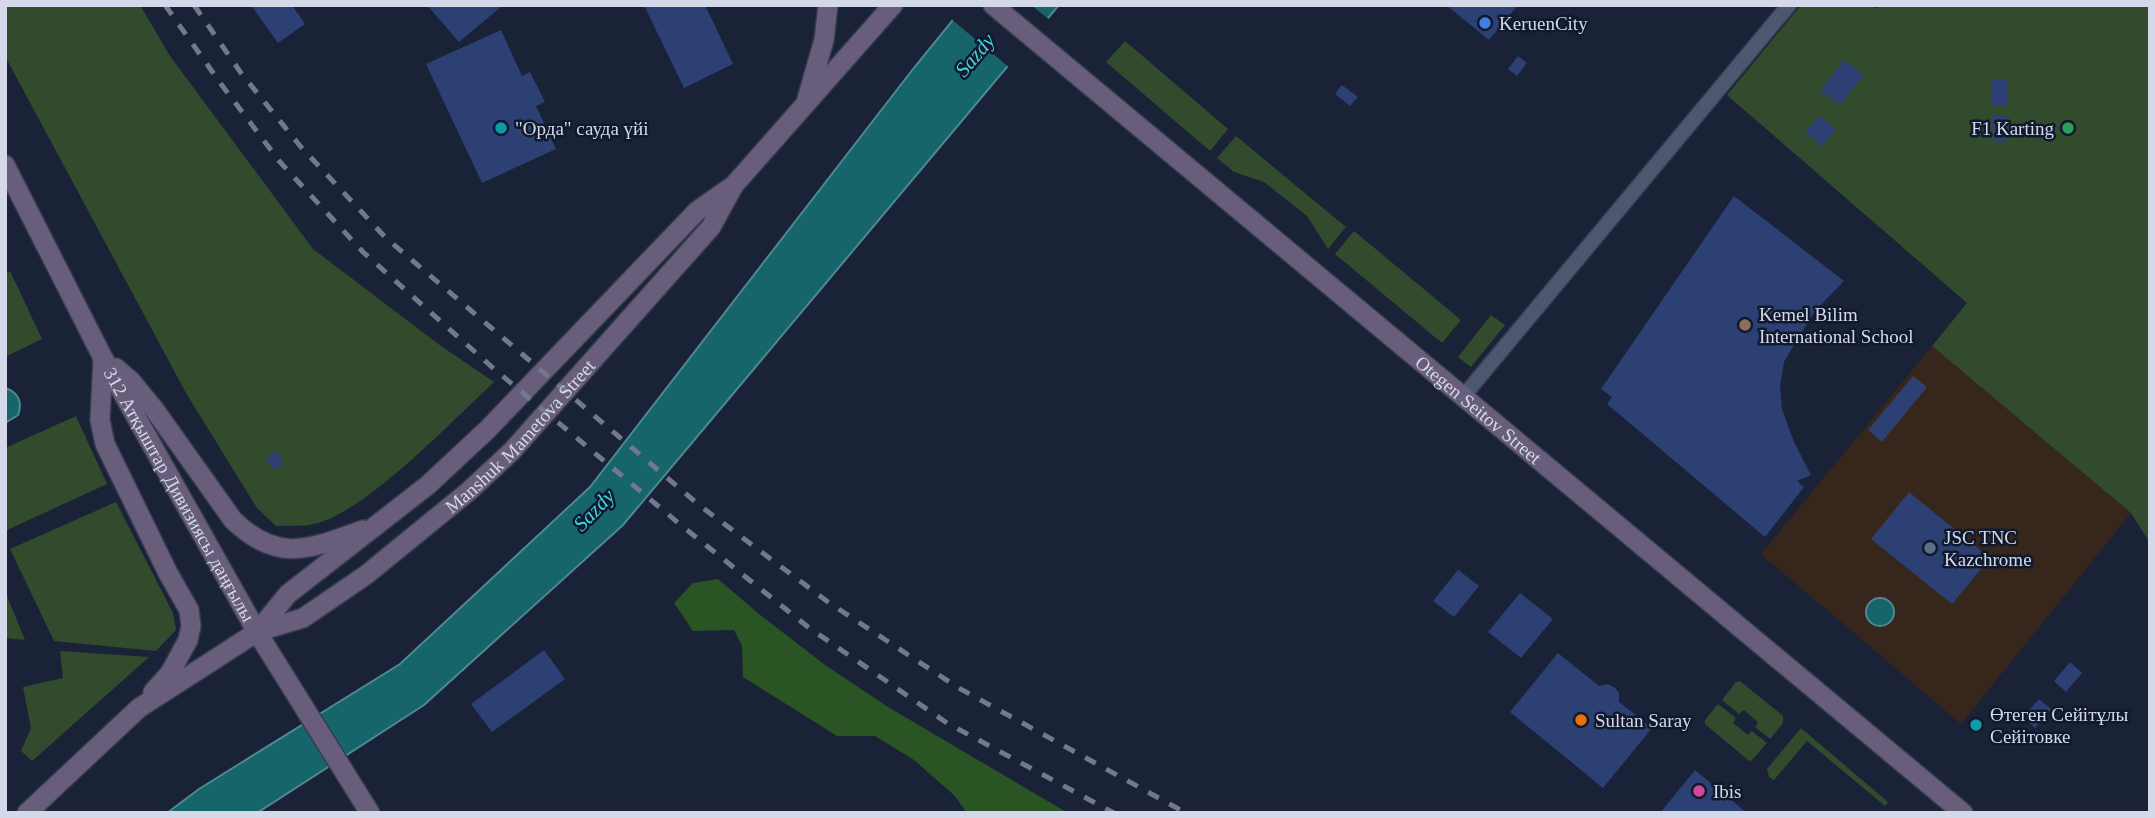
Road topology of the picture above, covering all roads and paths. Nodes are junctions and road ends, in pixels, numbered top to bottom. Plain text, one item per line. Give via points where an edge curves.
1 (828, 5) edge
2 (892, 5) edge
3 (993, 5) edge
4 (1789, 5) edge
5 (805, 106) junction
6 (5, 165) edge
7 (734, 185) junction
8 (103, 358) junction
9 (1462, 398) junction
10 (377, 525) junction
11 (257, 632) junction
12 (139, 708) junction
13 (27, 813) edge
14 (370, 813) edge
15 (1963, 813) edge

1 - 5 main road via 824,40
2 - 5 main road, Manshuk Mametova Street
3 - 9 main road, Otegen Seitov Street
4 - 9 street
5 - 7 main road, Manshuk Mametova Street
6 - 8 main road, 312 Атқыштар Дивизиясы даңғылы
7 - 10 main road, Manshuk Mametova Street via 698,211 488,429
7 - 11 main road, Manshuk Mametova Street via 702,237 512,451 366,576 303,618
8 - 10 main road via 154,409 233,520 259,541 291,550
8 - 11 main road, 312 Атқыштар Дивизиясы даңғылы
8 - 12 main road via 100,419 105,444 189,610 191,626 180,657
9 - 15 main road, Otegen Seitov Street
10 - 11 main road, Manshuk Mametova Street via 288,594
11 - 12 main road, Manshuk Mametova Street
11 - 14 main road, 312 Атқыштар Дивизиясы даңғылы
12 - 13 main road, Manshuk Mametova Street

